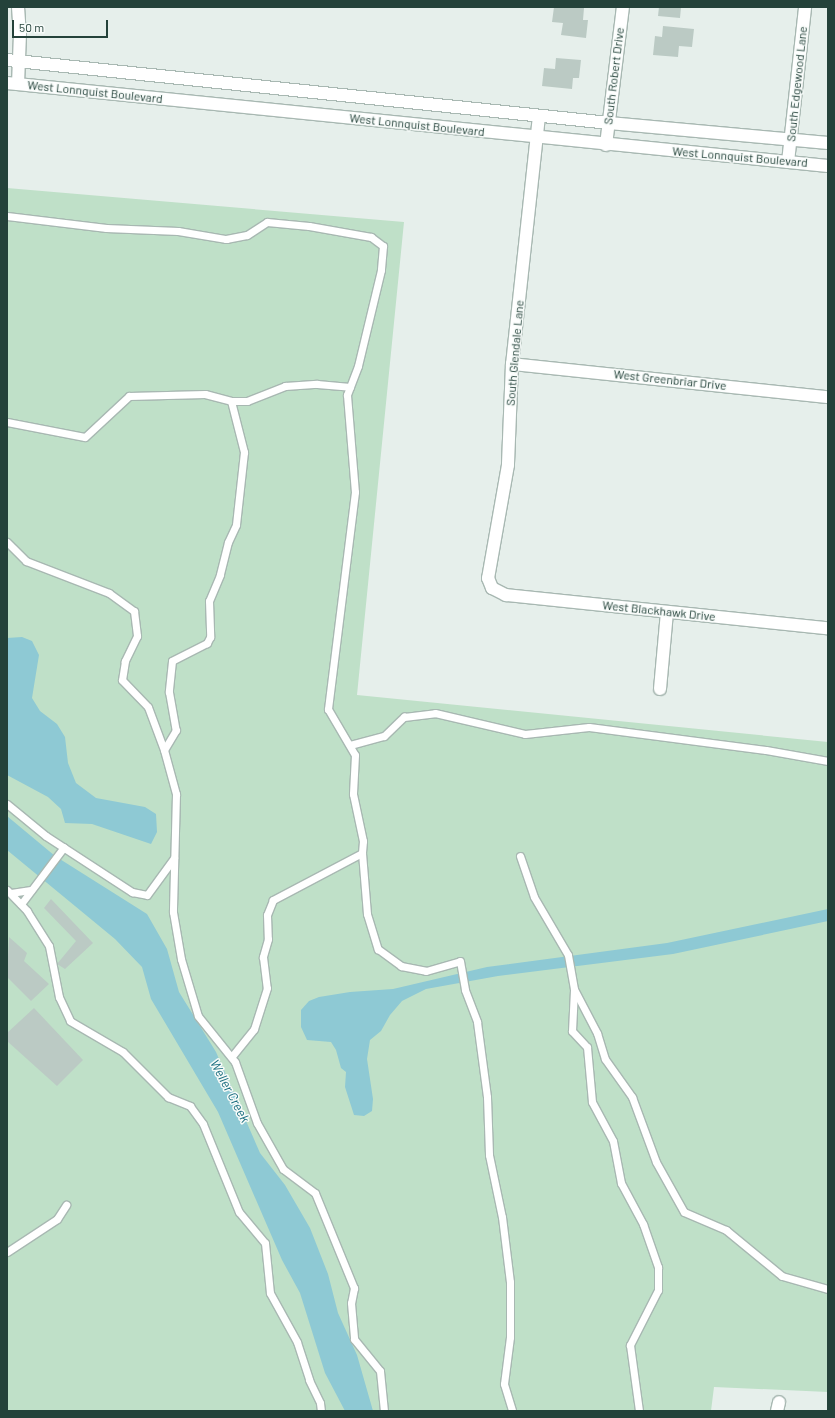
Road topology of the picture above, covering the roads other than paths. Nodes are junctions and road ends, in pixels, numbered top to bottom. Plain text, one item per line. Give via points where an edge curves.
1 (18, 7) edge
2 (623, 7) edge
3 (805, 7) edge
4 (7, 60) edge
5 (19, 61) junction
6 (13, 83) edge
7 (539, 116) junction
8 (609, 123) junction
9 (537, 138) junction
10 (790, 139) junction
11 (828, 143) edge
12 (606, 145) junction
13 (788, 162) junction
14 (828, 166) edge
15 (7, 216) edge
16 (512, 364) junction
17 (350, 387) junction
18 (828, 397) edge
19 (231, 401) junction
20 (7, 422) edge
21 (7, 542) edge
22 (492, 588) joint
23 (667, 612) junction
24 (828, 628) edge
25 (660, 689) dead end
26 (350, 746) junction
27 (164, 750) junction
28 (828, 761) edge
29 (7, 804) edge
30 (64, 847) junction
31 (362, 853) junction
32 (175, 856) junction
33 (520, 856) dead end
34 (33, 887) junction
35 (9, 892) edge
36 (21, 904) junction
37 (574, 990) junction
38 (232, 1056) junction
39 (66, 1206) dead end
40 (7, 1252) edge
41 (828, 1289) edge
42 (321, 1411) edge
43 (384, 1411) edge
44 (512, 1411) edge
45 (639, 1411) edge

1 - 5 street
2 - 8 street, South Robert Drive
3 - 10 street, South Edgewood Lane
4 - 5 street, West Lonnquist Boulevard
5 - 6 street
5 - 7 street, West Lonnquist Boulevard
6 - 9 street, West Lonnquist Boulevard
7 - 8 street, West Lonnquist Boulevard
7 - 9 street, South Glendale Lane
8 - 10 street, West Lonnquist Boulevard
8 - 12 street, South Robert Drive
9 - 12 street, West Lonnquist Boulevard
9 - 16 street, South Glendale Lane
10 - 11 street, West Lonnquist Boulevard
10 - 13 street, South Edgewood Lane
12 - 13 street, West Lonnquist Boulevard
13 - 14 street, West Lonnquist Boulevard
15 - 17 lane via 106,228 178,231 226,239 247,235 267,222 309,226 371,237 383,246 381,270
16 - 18 street, West Greenbriar Drive
16 - 22 street, South Glendale Lane via 508,465 488,578
17 - 19 lane via 317,384 285,386 247,401
17 - 26 lane via 347,395 355,492 328,709
19 - 20 lane via 205,394 129,396 85,437
19 - 27 lane via 244,452 236,525 228,542 220,575 208,601 210,637 207,643 172,661 169,692 176,730
21 - 27 lane via 26,561 109,593 134,611 138,636 125,661 122,680 148,707
22 - 23 street, West Blackhawk Drive via 506,595
23 - 24 street, West Blackhawk Drive
23 - 25 street
26 - 28 lane via 384,736 404,717 435,714 525,734 590,727 766,750
26 - 31 lane via 355,755 353,794 363,841
27 - 32 lane via 176,794
29 - 30 lane
30 - 32 lane via 132,892 147,895
30 - 34 lane
31 - 38 lane via 273,900 267,915 268,939 263,957 267,988 254,1029
31 - 44 lane via 367,914 378,949 401,966 426,971 460,961 465,990 477,1022 483,1052 489,1155 502,1217 510,1282 510,1337 504,1384
32 - 38 lane via 173,912 181,959 198,1016
33 - 37 lane via 534,897 568,955
34 - 35 lane
34 - 36 lane
35 - 36 lane
36 - 42 lane via 49,946 59,997 70,1021 123,1052 168,1097 190,1106 203,1124 239,1212 264,1243 270,1293 297,1342
37 - 41 lane via 597,1033 605,1059 632,1097 656,1162 684,1212 726,1230 782,1276
37 - 45 lane via 572,1031 587,1047 592,1102 613,1141 621,1183 643,1224 658,1267 658,1290 630,1345
38 - 43 lane via 257,1123 283,1169 315,1193 354,1288 350,1303 354,1339 380,1372
39 - 40 lane via 57,1219

